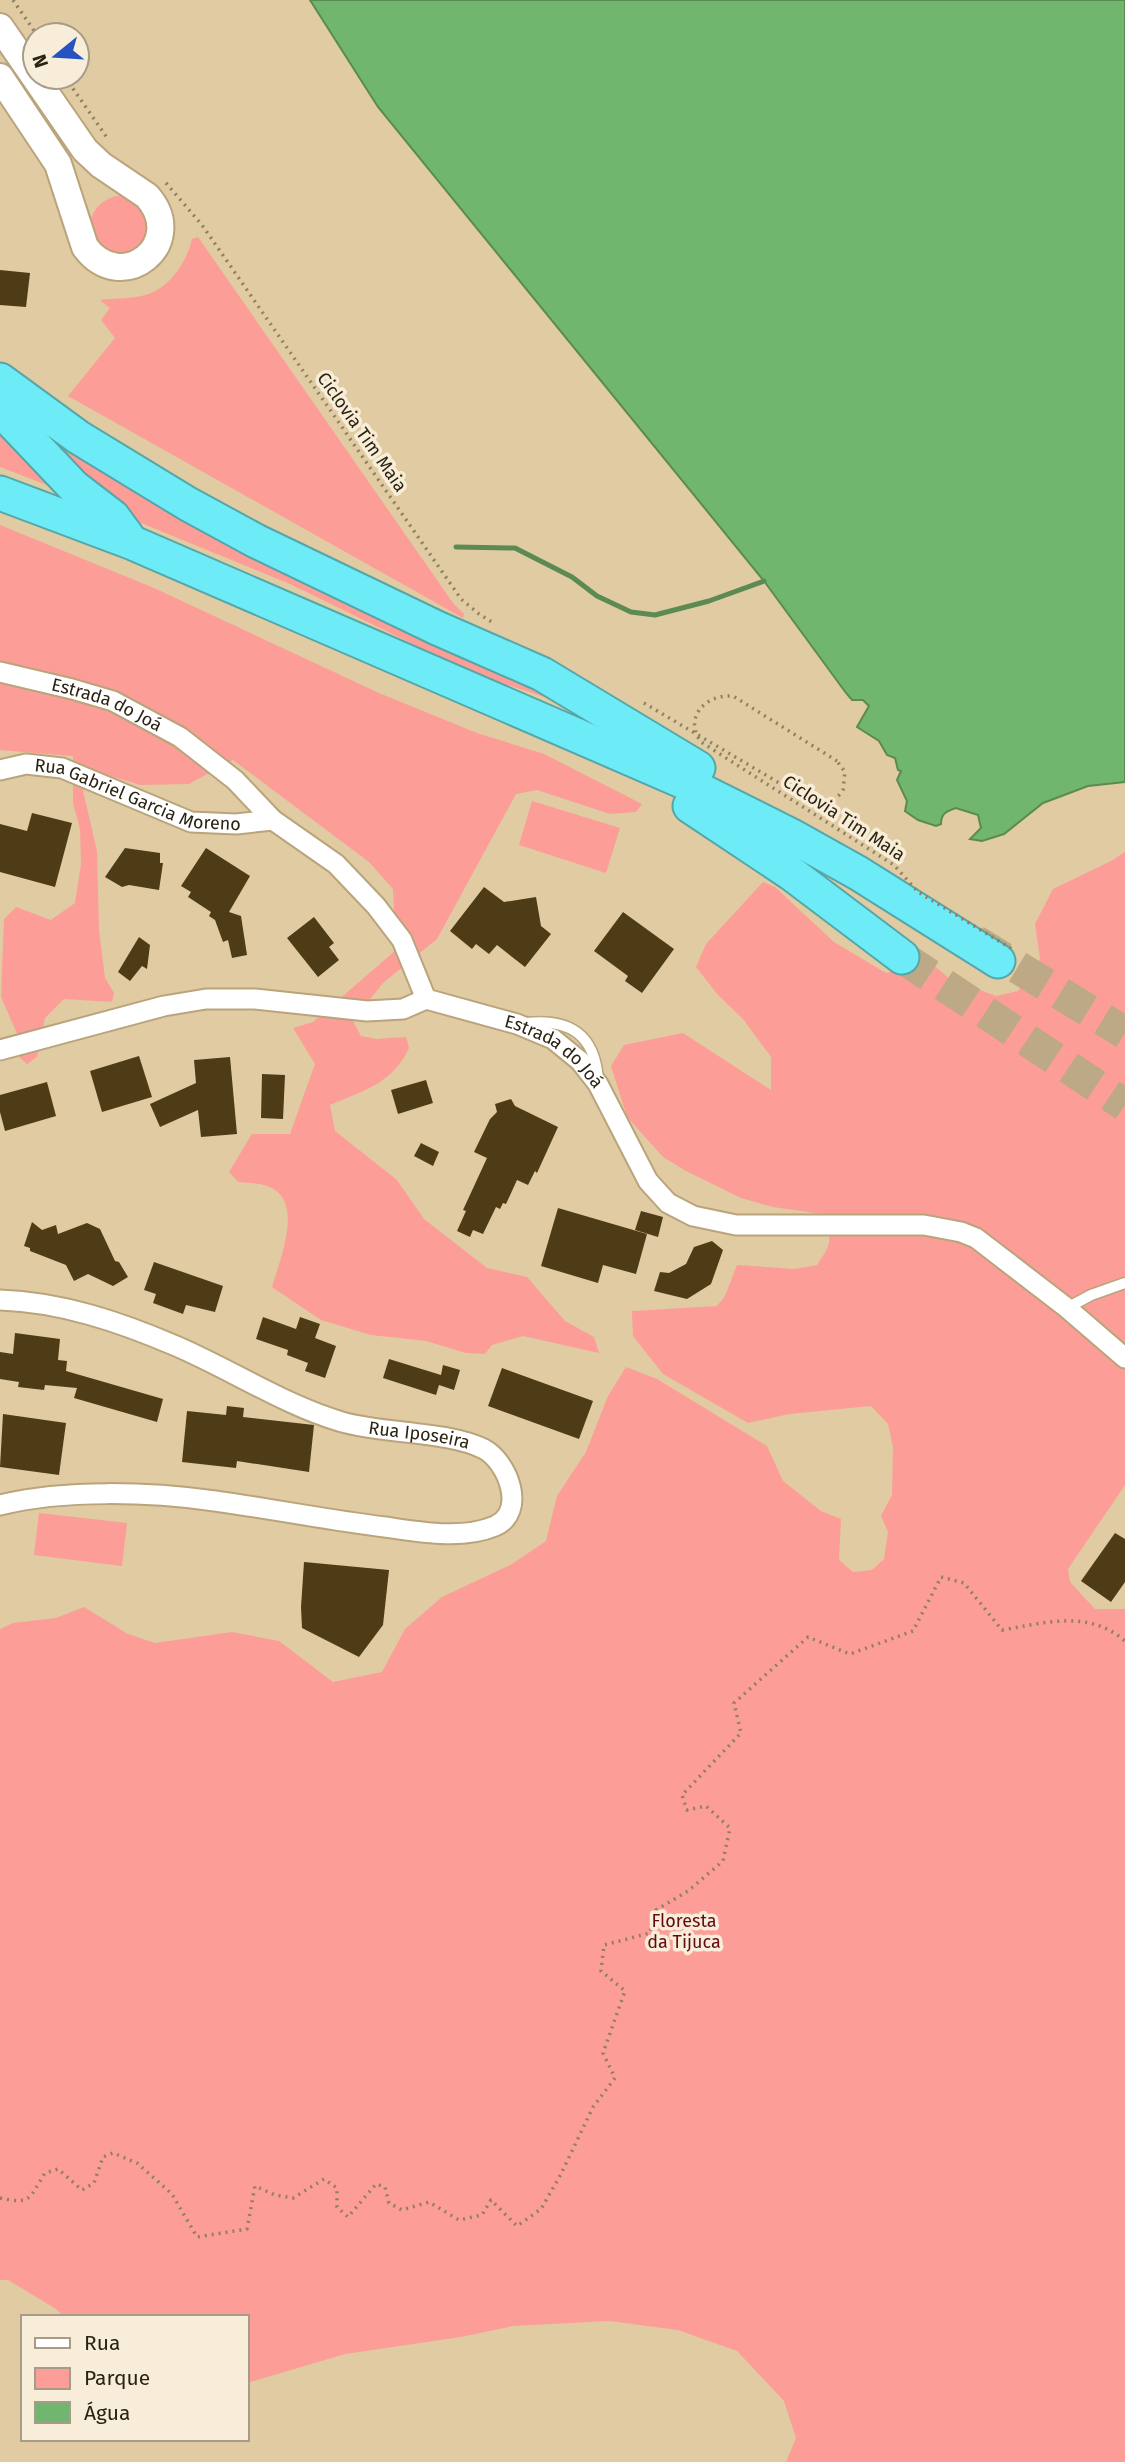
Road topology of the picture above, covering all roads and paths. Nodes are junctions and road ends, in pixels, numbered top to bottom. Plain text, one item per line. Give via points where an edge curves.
1 (13, 0) edge
2 (27, 21) edge
3 (0, 27) edge
4 (0, 78) edge
5 (75, 91) edge
6 (115, 145) dead end
7 (161, 178) dead end
8 (0, 380) edge
9 (0, 409) edge
10 (0, 493) edge
11 (133, 543) junction
12 (502, 628) dead end
13 (0, 672) edge
14 (640, 701) dead end
15 (529, 716) junction
16 (0, 770) edge
17 (743, 794) dead end
18 (274, 820) junction
19 (1005, 955) joint
20 (902, 957) tunnel mouth
21 (426, 999) junction
22 (0, 1050) edge
23 (1125, 1283) edge
24 (0, 1300) edge
25 (1067, 1308) junction
26 (1125, 1358) edge
27 (0, 1505) edge
28 (1125, 1640) edge
29 (0, 2198) edge

1 - 2 path
3 - 4 street via 85,150 152,202 160,233 143,260 118,267 90,254 58,164
5 - 6 path
7 - 12 path, Ciclovia Tim Maia via 202,225 461,599
8 - 17 highway via 78,437 188,504 437,628 542,674
9 - 11 highway via 74,487 113,517
10 - 11 highway
11 - 15 highway
13 - 18 street, Estrada do Joá via 113,701 146,717 235,780
14 - 19 path, Ciclovia Tim Maia, bridge via 813,803 831,802 843,790 845,772 837,761 733,696 708,700 696,717 695,726 701,742 894,865 918,892
15 - 19 highway via 702,790
15 - 20 highway via 707,815
16 - 18 street, Rua Gabriel Garcia Moreno via 26,764 62,768 191,822
18 - 21 street, Estrada do Joá via 336,864 376,906 402,940
21 - 22 street via 403,1009 367,1010 206,999
21 - 25 street, Estrada do Joá via 517,1024 553,1039 580,1061 598,1084 648,1181 668,1203 692,1216 736,1225 924,1225 961,1231
23 - 25 lane
24 - 27 street, Rua Iposeira via 76,1310 176,1346 276,1396 342,1422 451,1439 485,1450 501,1466 513,1493 510,1513 498,1525 470,1533 420,1532 156,1495 90,1495
25 - 26 street, Estrada do Joá
28 - 29 path via 1083,1619 1002,1630 964,1583 942,1577 913,1631 850,1654 808,1637 734,1703 741,1733 682,1795 687,1811 706,1806 730,1828 723,1861 688,1891 656,1910 650,1933 604,1945 601,1971 625,1991 603,2053 615,2078 593,2107 541,2209 517,2227 491,2200 482,2215 459,2220 429,2202 402,2210 389,2203 384,2188 376,2184 348,2217 337,2207 337,2188 324,2179 293,2198 255,2186 247,2230 198,2238 172,2194 137,2163 113,2153 103,2157 94,2183 82,2190 58,2169 45,2173 28,2199

